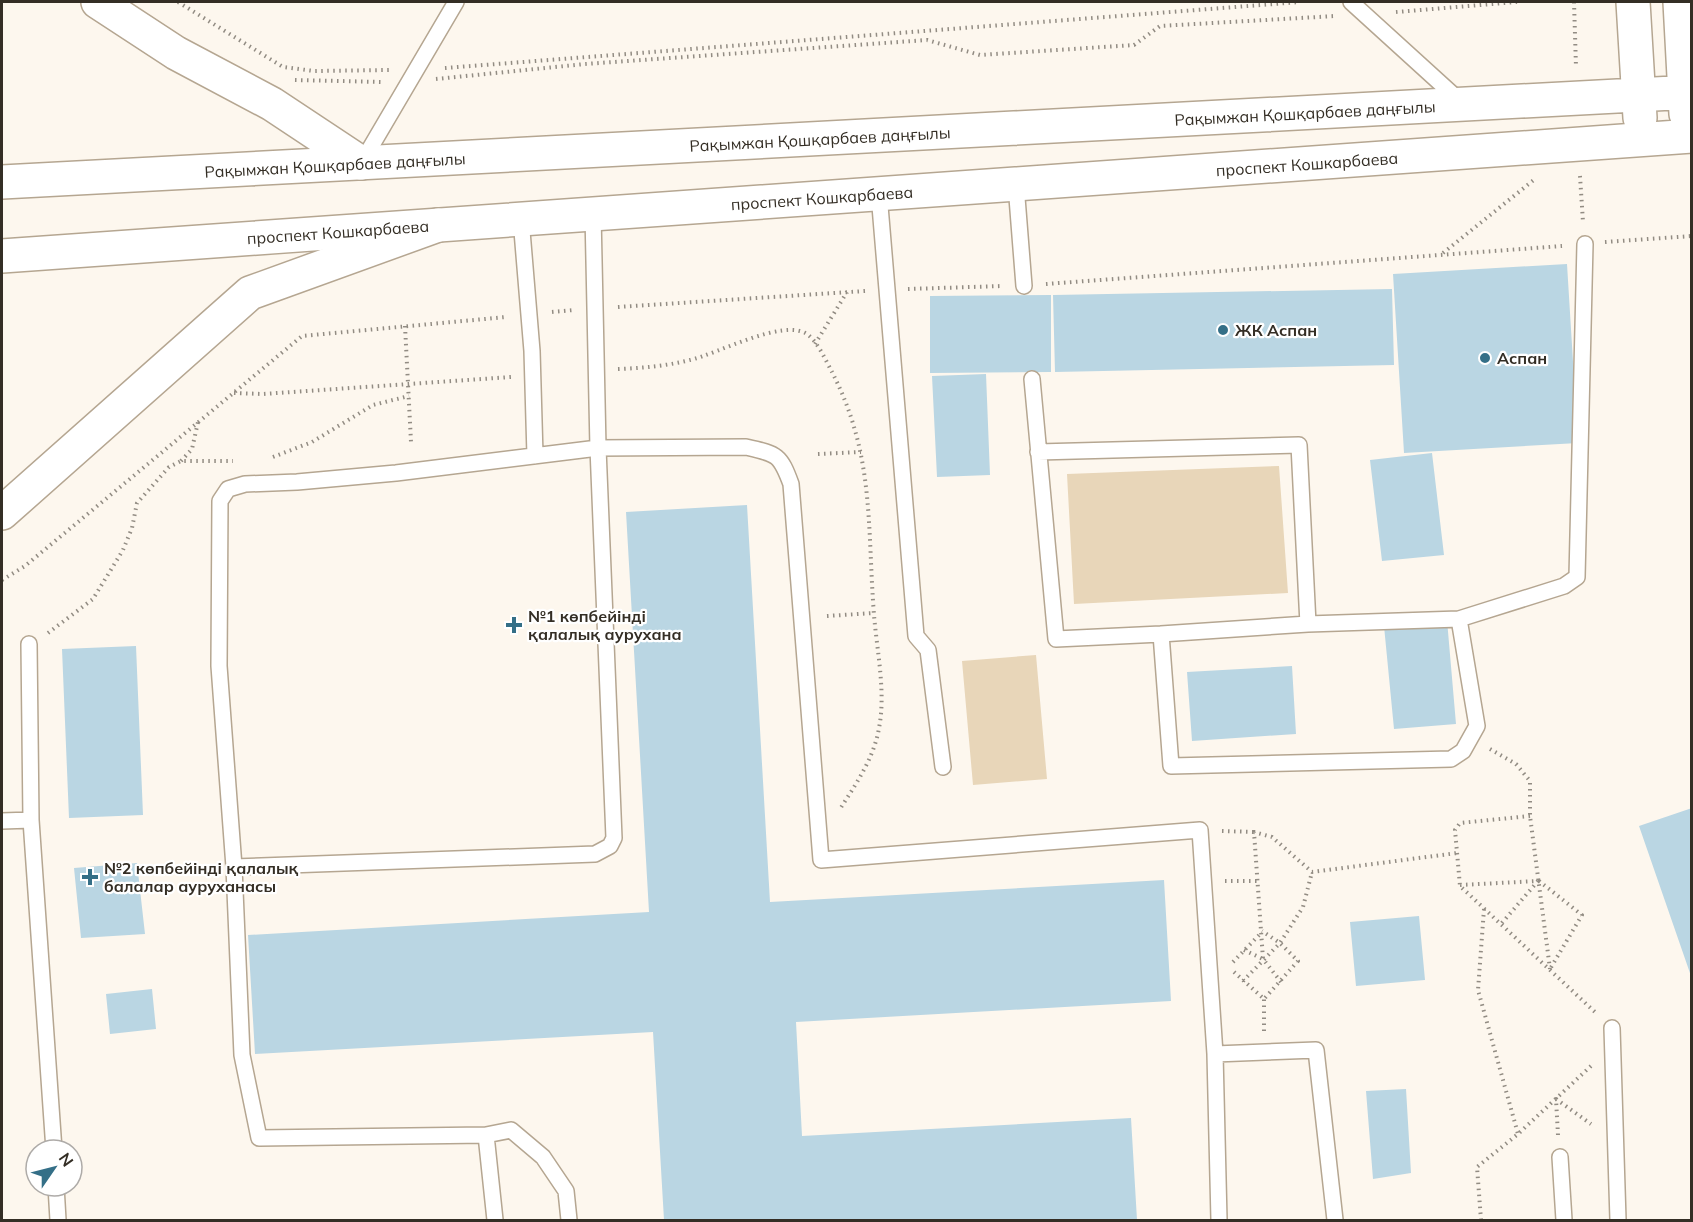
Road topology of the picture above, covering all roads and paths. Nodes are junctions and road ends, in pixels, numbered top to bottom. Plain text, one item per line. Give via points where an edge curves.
1 (98, 2) edge
2 (178, 2) edge
3 (456, 2) edge
4 (1300, 2) edge
5 (1351, 2) edge
6 (1517, 2) edge
7 (1633, 2) edge
8 (1680, 2) edge
9 (1365, 15) junction
10 (285, 76) dead end
11 (413, 76) junction
12 (1688, 92) edge
13 (1638, 95) junction
14 (1463, 104) junction
15 (1689, 136) edge
16 (1641, 141) junction
17 (1578, 145) junction
18 (361, 163) junction
19 (2, 182) edge
20 (1016, 185) junction
21 (879, 194) junction
22 (593, 214) junction
23 (521, 219) junction
24 (438, 225) junction
25 (1692, 236) edge
26 (1585, 244) junction
27 (1442, 255) junction
28 (3, 256) edge
29 (1024, 286) junction
30 (887, 289) junction
31 (848, 292) junction
32 (595, 308) junction
33 (530, 314) junction
34 (405, 326) junction
35 (509, 326) dead end
36 (815, 344) junction
37 (511, 365) dead end
38 (615, 369) dead end
39 (1032, 379) dead end
40 (408, 384) junction
41 (233, 393) junction
42 (409, 396) junction
43 (198, 422) junction
44 (411, 442) dead end
45 (598, 448) junction
46 (861, 452) junction
47 (1038, 452) junction
48 (818, 454) dead end
49 (535, 456) junction
50 (267, 458) dead end
51 (181, 461) junction
52 (235, 461) dead end
53 (2, 513) edge
54 (2, 580) edge
55 (874, 613) junction
56 (827, 616) dead end
57 (1459, 619) junction
58 (1308, 624) junction
59 (1161, 634) junction
60 (29, 644) joint
61 (1470, 738) junction
62 (943, 767) dead end
63 (839, 810) dead end
64 (1530, 816) junction
65 (31, 820) junction
66 (2, 821) edge
67 (1200, 830) junction
68 (1254, 832) junction
69 (1457, 854) junction
70 (234, 867) junction
71 (1312, 872) junction
72 (1216, 881) dead end
73 (1258, 881) junction
74 (1538, 881) junction
75 (1460, 886) junction
76 (1484, 908) junction
77 (1501, 924) junction
78 (1261, 931) junction
79 (1280, 943) junction
80 (1245, 950) junction
81 (1263, 959) junction
82 (1550, 970) junction
83 (1243, 981) junction
84 (1281, 982) junction
85 (1264, 999) junction
86 (1612, 1028) joint
87 (1612, 1047) junction
88 (1264, 1052) junction
89 (1215, 1054) junction
90 (1556, 1099) junction
91 (1518, 1134) junction
92 (486, 1135) junction
93 (53, 1138) edge
94 (1615, 1141) junction
95 (1560, 1157) joint
96 (57, 1198) edge
97 (58, 1221) edge
98 (495, 1221) edge
99 (569, 1221) edge
100 (1219, 1221) edge
101 (1335, 1221) edge
102 (1481, 1221) edge
103 (1564, 1221) edge
104 (1618, 1221) edge

1 - 18 main road via 176,53 272,104
2 - 11 path via 283,67
3 - 11 lane
4 - 11 path
5 - 9 lane
6 - 9 path
7 - 13 main road
8 - 12 main road
9 - 11 path via 1160,26 1134,45 980,55 927,40
9 - 14 lane
10 - 11 path via 329,82
11 - 18 lane
12 - 13 main road, Рақымжан Қошқарбаев даңғылы
12 - 15 main road
13 - 14 main road, Рақымжан Қошқарбаев даңғылы
13 - 16 main road
14 - 18 main road, Рақымжан Қошқарбаев даңғылы
15 - 16 main road, проспект Кошкарбаева
16 - 17 main road, проспект Кошкарбаева
17 - 20 main road, проспект Кошкарбаева
17 - 26 path
17 - 27 path
18 - 19 main road, Рақымжан Қошқарбаев даңғылы
20 - 21 main road, проспект Кошкарбаева
20 - 29 lane
21 - 22 main road, проспект Кошкарбаева
21 - 30 lane
22 - 23 main road, проспект Кошкарбаева
22 - 32 lane
23 - 24 main road, проспект Кошкарбаева
23 - 33 lane
24 - 28 main road, проспект Кошкарбаева
24 - 53 main road via 250,292
25 - 26 path
26 - 27 path
26 - 57 lane via 1576,577 1564,586
27 - 29 path
29 - 30 path
30 - 31 path
30 - 62 lane via 916,636 928,650
31 - 32 path
31 - 36 path
32 - 33 path
32 - 45 lane
33 - 49 lane
34 - 35 path via 508,317
34 - 40 path
34 - 41 path via 302,336
36 - 38 path via 807,334 792,330 753,337 694,360
36 - 46 path via 849,406
37 - 40 path via 511,377
39 - 47 lane
40 - 41 path
40 - 42 path
41 - 43 path
42 - 44 path
42 - 50 path via 374,405 312,442
43 - 51 path via 192,449
43 - 54 path via 25,566
45 - 49 lane
45 - 67 lane via 746,447 782,460 792,484 821,860
45 - 70 lane via 614,838 610,846 595,854
46 - 48 path
46 - 55 path via 869,506
47 - 58 lane via 1299,445
47 - 59 lane via 1056,639
49 - 70 lane via 297,482 245,484 228,489 220,501 219,666
51 - 52 path
51 - 60 path via 169,467 137,503 123,550 93,599
55 - 56 path
55 - 63 path via 880,727 875,746
57 - 58 lane
57 - 61 lane via 1477,726
58 - 59 lane
59 - 61 lane via 1171,766 1451,759
60 - 65 lane
61 - 64 path via 1516,764 1530,781
64 - 69 path via 1460,823 1455,830
64 - 74 path
65 - 66 lane
65 - 93 lane
67 - 68 path
67 - 89 lane
68 - 71 path via 1272,837
68 - 73 path
69 - 71 path
69 - 75 path
70 - 92 lane via 242,1055 259,1138
71 - 79 path via 1303,907
72 - 73 path
73 - 78 path
74 - 75 path
74 - 77 path
74 - 82 path
74 - 82 path via 1582,915
75 - 76 path
76 - 77 path
76 - 91 path via 1478,990
77 - 82 path
78 - 79 path
78 - 80 path
78 - 81 path
79 - 81 path
79 - 84 path via 1298,961
80 - 81 path
80 - 83 path via 1228,966
81 - 83 path
81 - 84 path
82 - 86 path
83 - 85 path
84 - 85 path
85 - 88 path
86 - 87 lane
87 - 90 path
87 - 94 lane
88 - 89 lane
88 - 101 lane via 1316,1050
89 - 100 lane
90 - 91 path
90 - 94 path
90 - 95 path
91 - 102 path via 1477,1167
92 - 98 lane
92 - 99 lane via 511,1130 543,1157 566,1191
94 - 104 lane
95 - 103 lane
96 - 97 lane

